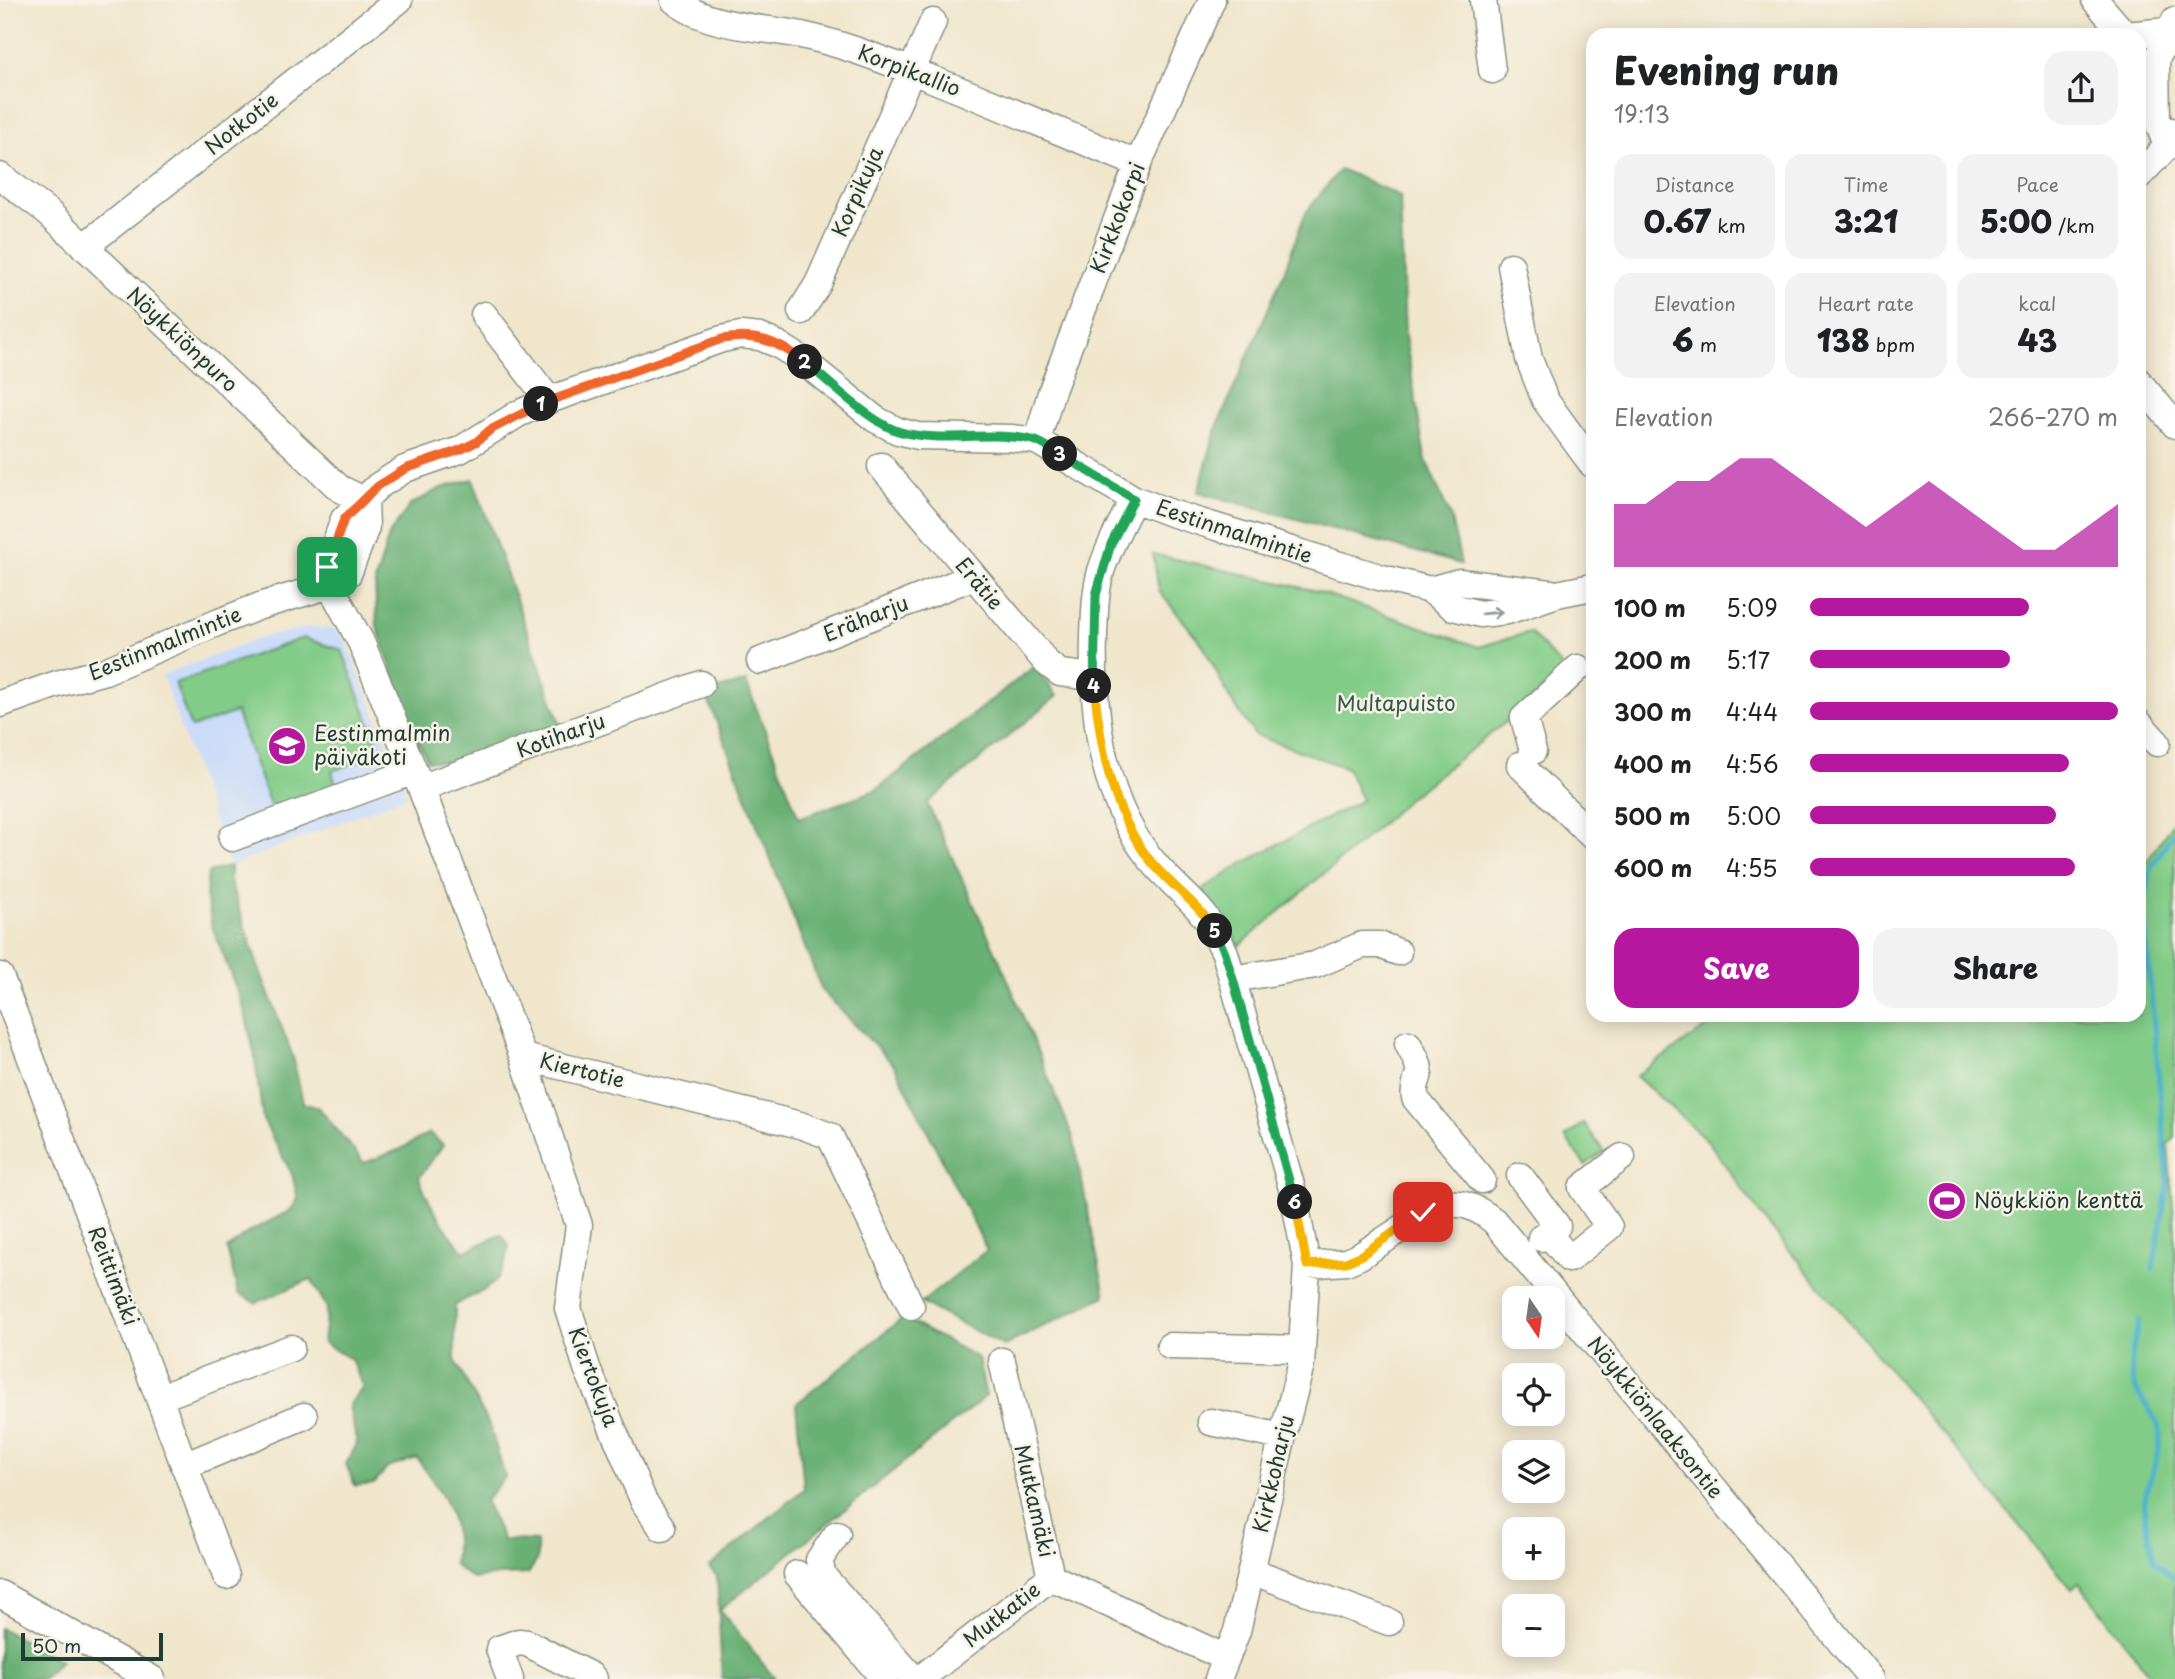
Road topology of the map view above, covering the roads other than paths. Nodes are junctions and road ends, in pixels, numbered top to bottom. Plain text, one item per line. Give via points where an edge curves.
1 (399, 0) edge
2 (674, 0) edge
3 (1212, 0) edge
4 (1483, 0) edge
5 (2095, 0) edge
6 (933, 22) dead end
7 (2119, 28) edge
8 (2146, 35) edge
9 (2173, 35) edge
10 (1492, 70) dead end
11 (911, 71) junction
12 (2172, 138) edge
13 (1138, 164) junction
14 (2146, 168) edge
15 (0, 176) edge
16 (84, 247) junction
17 (1511, 266) dead end
18 (801, 311) dead end
19 (484, 315) dead end
20 (2146, 391) edge
21 (549, 400) junction
22 (2175, 425) edge
23 (1037, 442) junction
24 (1586, 456) edge
25 (881, 466) dead end
26 (1134, 499) junction
27 (365, 501) junction
28 (972, 577) junction
29 (330, 585) junction
30 (1586, 588) edge
31 (760, 661) dead end
32 (1578, 668) dead end
33 (1093, 677) junction
34 (701, 684) dead end
35 (0, 704) edge
36 (2146, 731) edge
37 (2157, 743) dead end
38 (417, 779) junction
39 (1586, 829) edge
40 (232, 838) dead end
41 (1398, 953) dead end
42 (0, 976) edge
43 (1233, 979) junction
44 (1408, 1044) dead end
45 (523, 1057) junction
46 (1622, 1157) dead end
47 (1520, 1176) dead end
48 (1482, 1180) dead end
49 (1548, 1233) junction
50 (1520, 1254) junction
51 (1307, 1265) junction
52 (911, 1306) dead end
53 (1170, 1346) dead end
54 (291, 1348) dead end
55 (1301, 1349) junction
56 (1002, 1361) dead end
57 (159, 1398) junction
58 (304, 1416) dead end
59 (1211, 1422) dead end
60 (1282, 1437) junction
61 (184, 1466) junction
62 (662, 1528) dead end
63 (837, 1534) dead end
64 (1251, 1571) junction
65 (797, 1574) dead end
66 (226, 1576) dead end
67 (1051, 1577) junction
68 (0, 1594) edge
69 (1389, 1622) dead end
70 (1222, 1668) edge
71 (152, 1679) edge
72 (510, 1679) edge
73 (593, 1679) edge
74 (884, 1679) edge
75 (914, 1679) edge
76 (920, 1679) edge
77 (1871, 1679) edge

1 - 16 street, Notkotie
2 - 11 street, Korpikallio via 683,8 718,20 820,39
3 - 13 street, Kirkkokorpi
4 - 10 street
5 - 7 street
6 - 11 street, Korpikuja
8 - 9 street
9 - 12 street via 2155,60 2157,120
11 - 13 street, Korpikallio
11 - 18 street, Korpikuja via 818,284
12 - 14 street
13 - 23 street, Kirkkokorpi via 1051,393
15 - 16 street, Nöykkiönpuro
16 - 27 street, Nöykkiönpuro via 339,488
17 - 24 street via 1529,359 1545,400
19 - 21 street
20 - 22 street
21 - 23 street, Eestinmalmintie via 741,335 777,344 875,419 898,431
21 - 27 street, Eestinmalmintie via 460,450 405,469 378,486
23 - 26 street, Eestinmalmintie
25 - 28 street, Erätie
26 - 30 street, Eestinmalmintie via 1430,590 1453,607 1480,614
26 - 33 street, Kirkkoharju via 1101,571
27 - 29 street, Eestinmalmintie via 344,519 327,567
28 - 31 street, Eräharju
28 - 33 street, Erätie via 1047,663 1060,673
29 - 35 street, Eestinmalmintie via 260,606 105,671
29 - 38 street, Kiertotie via 361,642
32 - 39 street via 1524,718 1526,758
33 - 43 street, Kirkkoharju via 1101,746 1123,815 1150,860 1213,928
34 - 38 street, Kotiharju
36 - 37 street
38 - 40 street, Kotiharju
38 - 45 street, Kiertotie
41 - 43 street via 1380,944 1362,945 1315,965
42 - 57 street, Reittimäki
43 - 51 street, Kirkkoharju via 1293,1192
44 - 48 street via 1419,1066 1415,1098
45 - 52 street, Kiertotie via 830,1136
45 - 62 street, Kiertokuja via 579,1225 568,1308 587,1368 644,1502
46 - 49 street via 1582,1188 1609,1227 1569,1259
47 - 49 street via 1557,1226
49 - 50 street
50 - 51 street, Nöykkiönlaaksontie via 1480,1210 1449,1203 1423,1212 1360,1256 1346,1262
50 - 77 street, Nöykkiönlaaksontie
51 - 55 street, Kirkkoharju
53 - 55 street
54 - 57 street
55 - 60 street, Kirkkoharju
56 - 67 street, Mutkamäki
57 - 61 street, Reittimäki
58 - 61 street
59 - 60 street
60 - 64 street, Kirkkoharju
61 - 66 street, Reittimäki
63 - 75 street via 819,1560 823,1576
64 - 69 street
64 - 70 street, Kirkkoharju
65 - 74 street
67 - 70 street, Mutkamäki
67 - 76 street, Mutkatie
68 - 71 street
72 - 73 street via 499,1649 519,1642 537,1646

